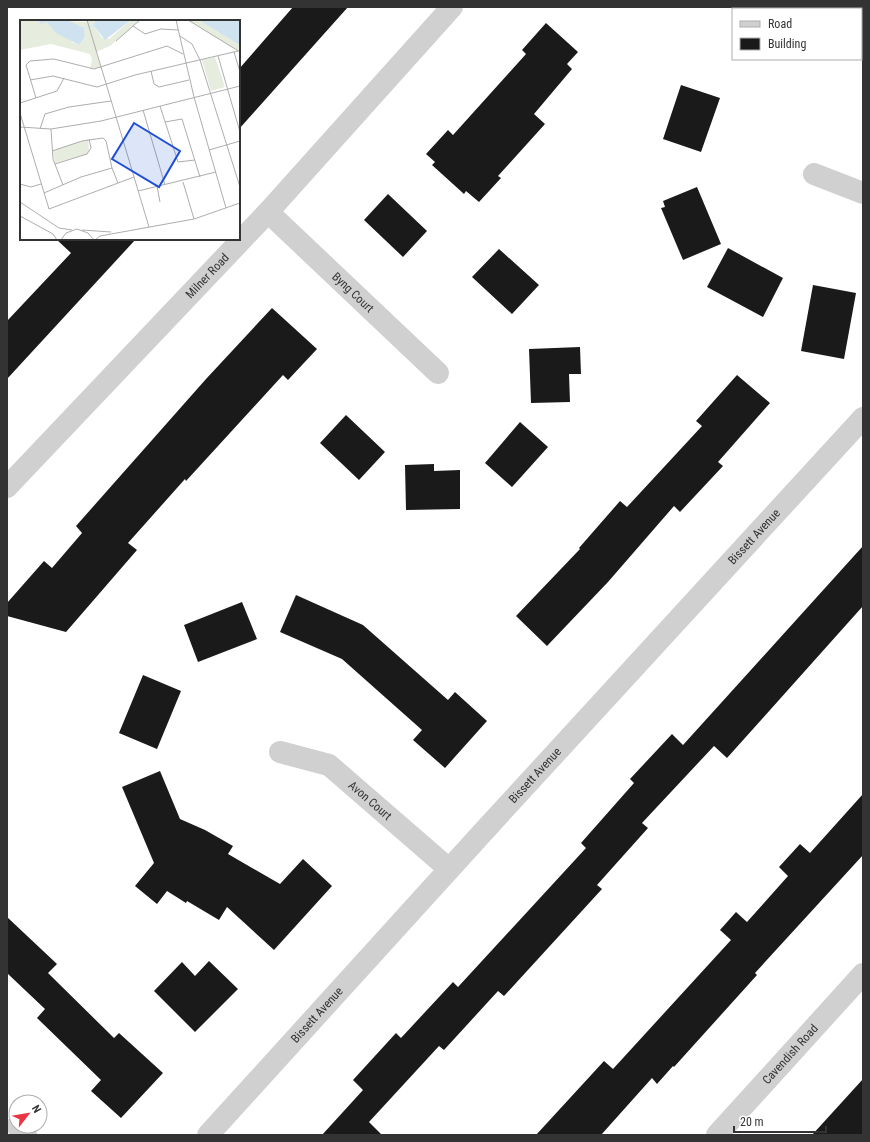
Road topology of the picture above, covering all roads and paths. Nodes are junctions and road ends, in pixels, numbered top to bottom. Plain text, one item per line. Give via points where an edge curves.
1 (452, 7) edge
2 (814, 174) dead end
3 (863, 193) edge
4 (268, 212) junction
5 (438, 373) dead end
6 (863, 418) edge
7 (7, 487) edge
8 (280, 752) dead end
9 (448, 870) junction
10 (863, 974) edge
11 (208, 1135) edge
12 (717, 1135) edge

1 - 4 street, Milner Road
2 - 3 street
4 - 5 street, Byng Court
4 - 7 street, Milner Road
6 - 9 street, Bissett Avenue
8 - 9 street, Avon Court via 329,765
9 - 11 street, Bissett Avenue
10 - 12 street, Cavendish Road

